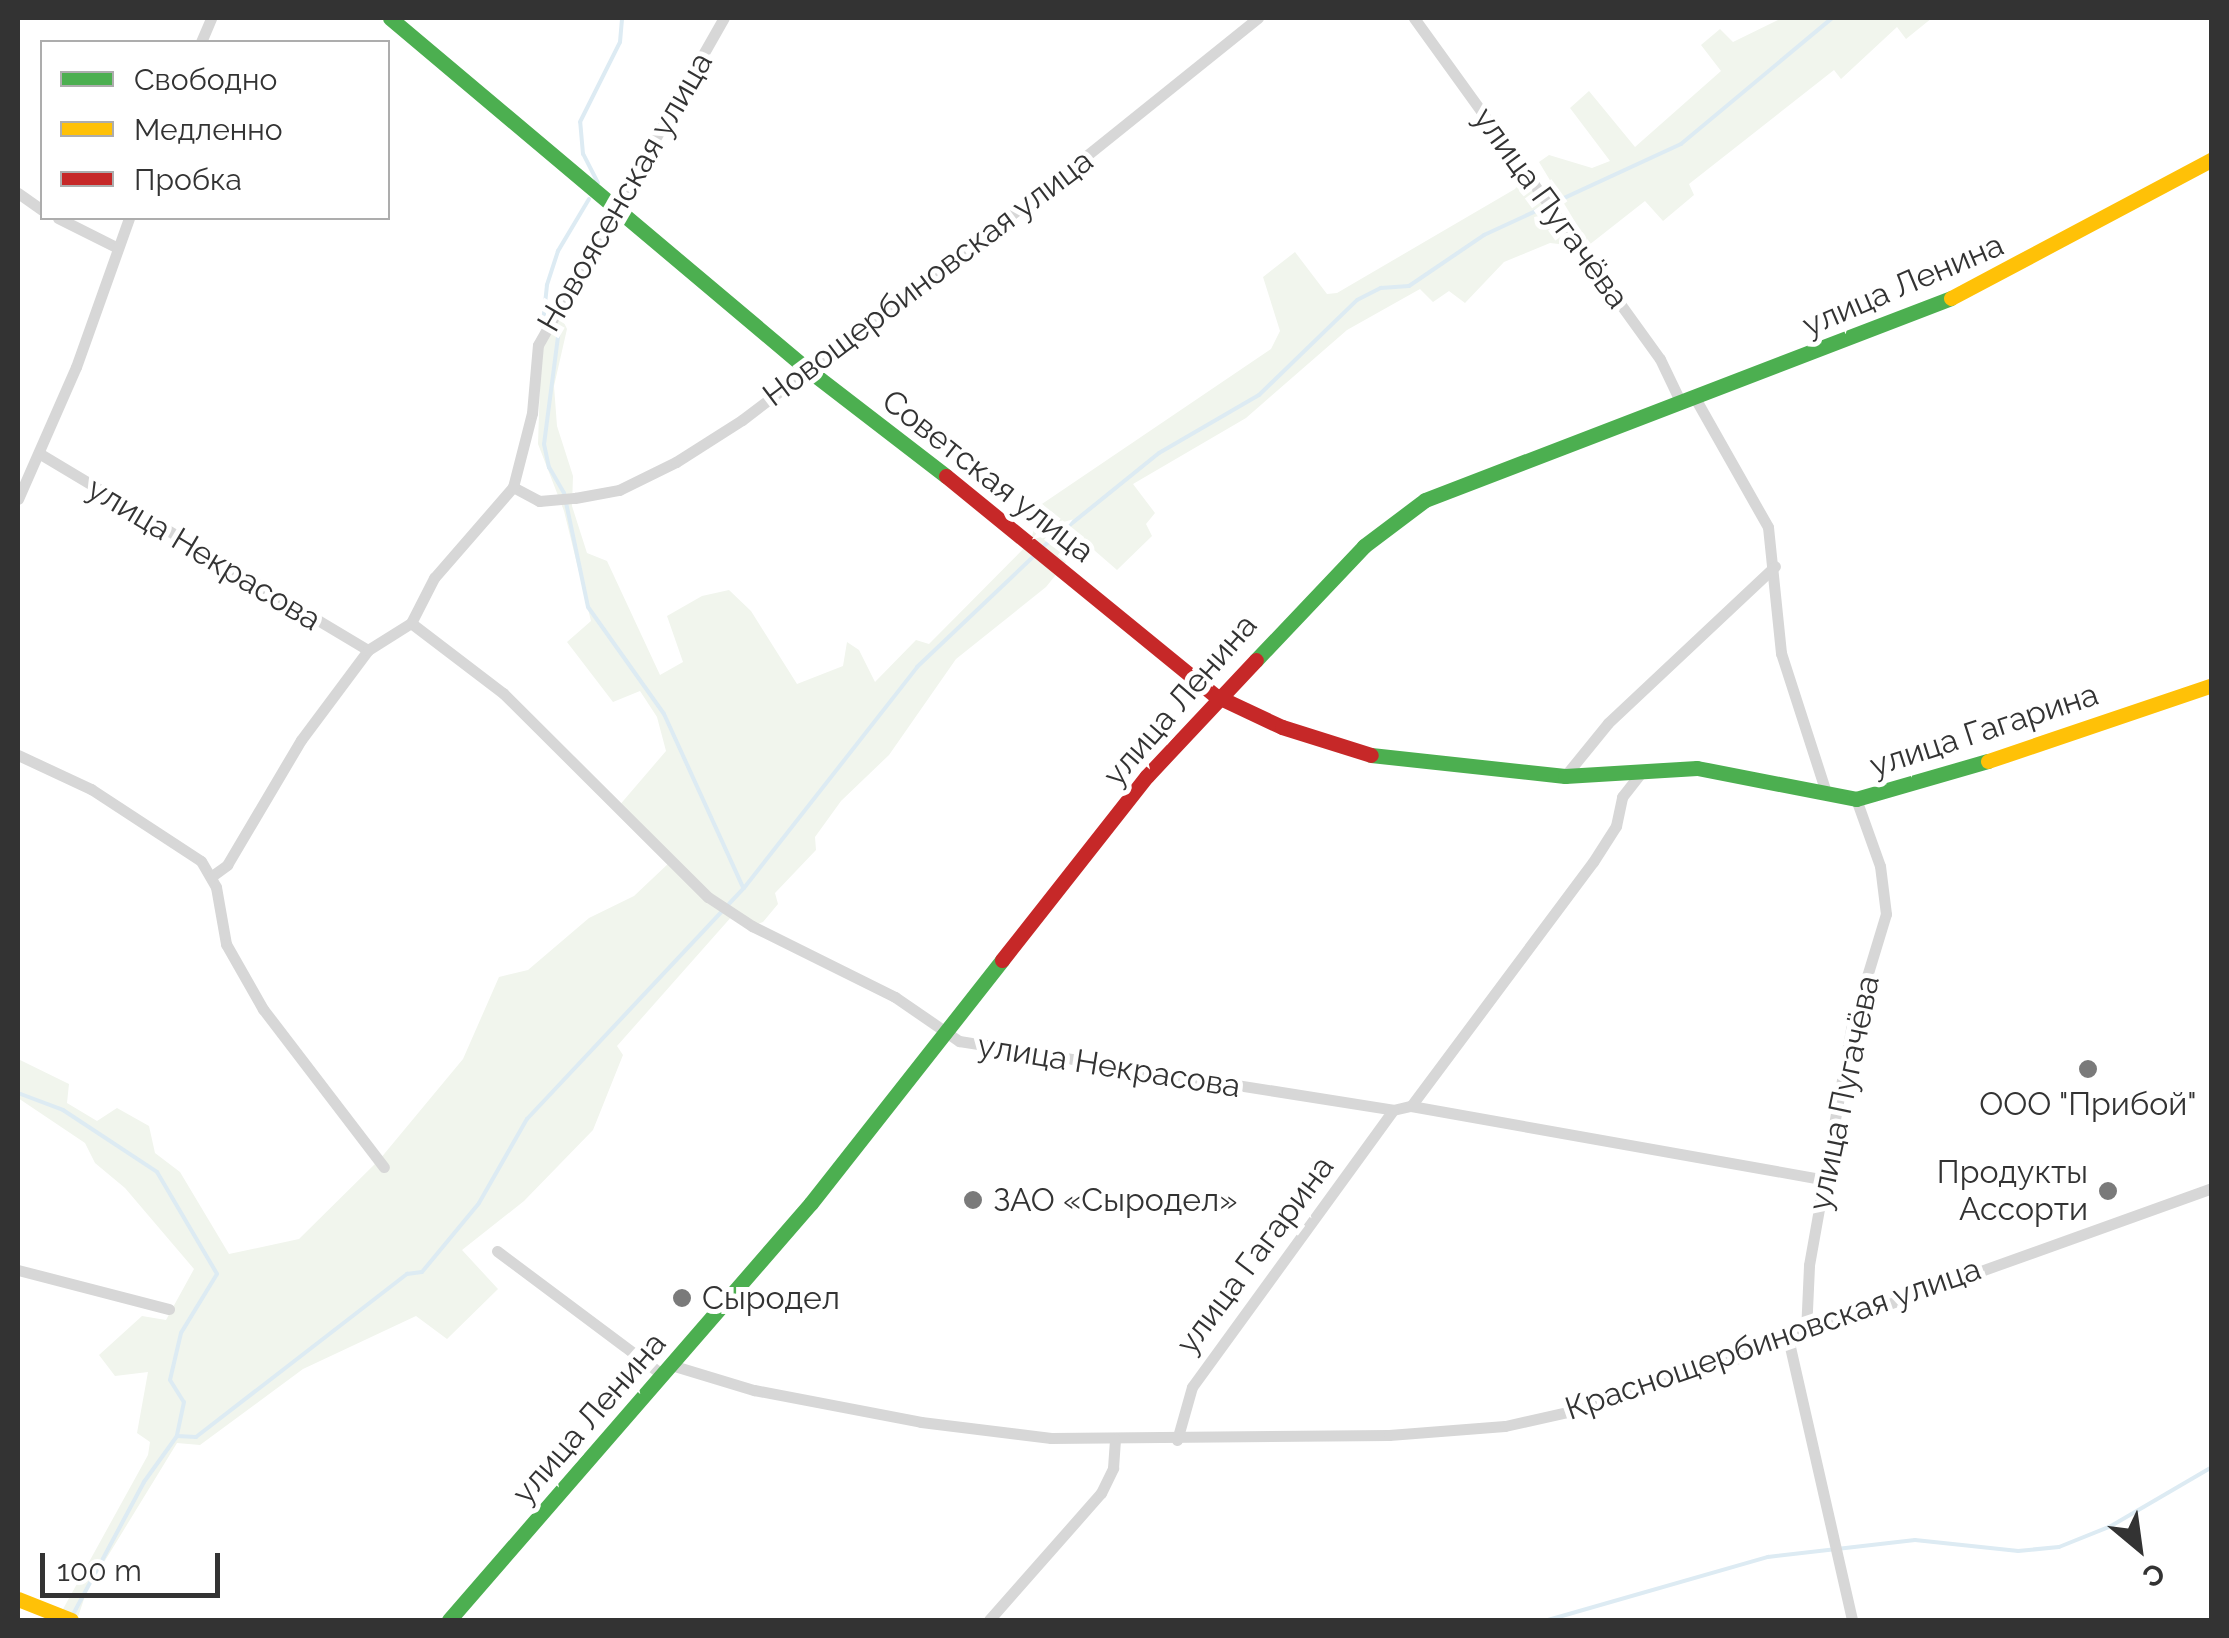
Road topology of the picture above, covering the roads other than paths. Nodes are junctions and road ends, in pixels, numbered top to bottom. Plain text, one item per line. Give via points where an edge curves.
1 (390, 18) edge
2 (724, 18) edge
3 (1258, 18) edge
4 (1414, 18) edge
5 (2212, 159) edge
6 (18, 194) edge
7 (40, 209) edge
8 (615, 209) junction
9 (62, 220) edge
10 (127, 220) edge
11 (116, 247) junction
12 (807, 369) junction
13 (1688, 400) junction
14 (42, 455) junction
15 (513, 486) junction
16 (18, 499) edge
17 (1776, 566) junction
18 (411, 624) junction
19 (368, 650) junction
20 (2212, 685) edge
21 (1216, 696) junction
22 (18, 755) edge
23 (1642, 771) junction
24 (1565, 776) junction
25 (1826, 792) junction
26 (1856, 799) junction
27 (212, 876) junction
28 (948, 1034) junction
29 (1360, 1104) junction
30 (1412, 1106) junction
31 (1393, 1110) junction
32 (1374, 1137) junction
33 (384, 1167) dead end
34 (1825, 1180) junction
35 (2212, 1188) edge
36 (496, 1251) dead end
37 (18, 1270) edge
38 (170, 1310) dead end
39 (1806, 1332) junction
40 (1788, 1338) junction
41 (667, 1370) junction
42 (1115, 1439) junction
43 (1177, 1440) junction
44 (18, 1599) edge
45 (64, 1618) edge
46 (450, 1620) edge
47 (989, 1620) edge
48 (1852, 1620) edge

1 - 8 main road, Советская улица
2 - 8 street, Новоясенская улица
3 - 12 street, Новощербиновская улица
4 - 13 street, улица Пугачёва
5 - 13 main road, улица Ленина via 1988,282
6 - 7 street
8 - 12 main road, Советская улица
8 - 15 street, Новоясенская улица via 538,345 532,413
9 - 11 street
10 - 11 street
11 - 14 street
12 - 15 street, Новощербиновская улица via 676,462 619,490 539,501
12 - 21 main road, Советская улица via 1031,540
13 - 17 street, улица Пугачёва via 1768,526
13 - 21 main road, улица Ленина via 1425,500 1364,546
14 - 16 street
14 - 19 street, улица Некрасова
15 - 18 street via 434,578
17 - 24 street via 1608,722
17 - 25 street, улица Пугачёва via 1781,653
18 - 19 street
18 - 28 street, улица Некрасова via 503,693 708,897 863,979
19 - 27 street via 301,740 226,866
20 - 26 main road, улица Гагарина via 1902,790
21 - 24 main road, Советская улица via 1360,753
21 - 28 main road, улица Ленина
22 - 27 street via 170,835
23 - 24 main road, Советская улица
23 - 25 main road, улица Гагарина via 1697,768
23 - 30 street via 1622,797 1616,826 1593,862
25 - 26 main road, улица Гагарина
26 - 34 street, улица Пугачёва via 1880,866 1886,914 1851,1030
27 - 33 street via 226,944 263,1009
28 - 29 street, улица Некрасова via 987,1049
28 - 41 main road, улица Ленина
29 - 31 street, улица Некрасова
29 - 32 street
30 - 31 street, улица Некрасова
30 - 34 street, улица Некрасова
31 - 32 street, улица Гагарина
32 - 43 street, улица Гагарина via 1192,1387
34 - 39 street, улица Пугачёва via 1805,1297
35 - 39 street, Краснощербиновская улица
36 - 41 street
37 - 38 street
39 - 40 street, Краснощербиновская улица
40 - 43 street, Краснощербиновская улица via 1603,1404 1505,1426
40 - 48 street
41 - 42 street, Краснощербиновская улица via 921,1422
41 - 46 main road, улица Ленина
42 - 43 street, Краснощербиновская улица
42 - 47 street via 1102,1493
44 - 45 main road

